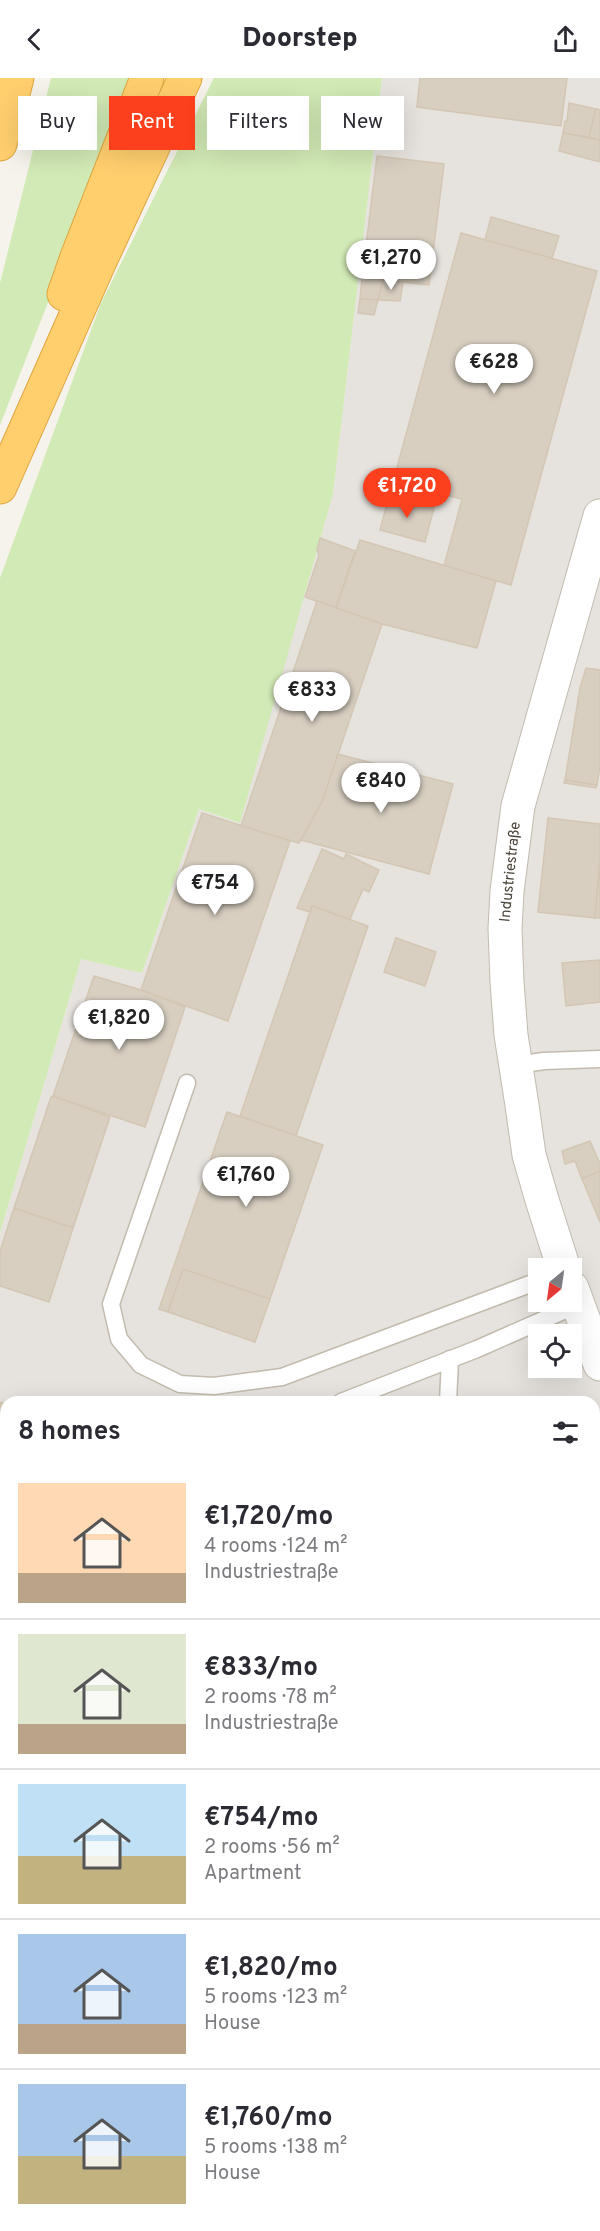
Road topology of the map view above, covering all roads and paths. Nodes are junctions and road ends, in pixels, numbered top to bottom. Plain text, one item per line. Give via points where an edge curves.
1 (17, 78) edge
2 (147, 78) edge
3 (184, 78) edge
4 (0, 144) edge
5 (0, 485) edge
6 (600, 516) edge
7 (600, 1059) edge
8 (516, 1065) junction
9 (187, 1083) dead end
10 (560, 1258) edge
11 (528, 1285) edge
12 (545, 1312) edge
13 (580, 1312) edge
14 (450, 1359) junction
15 (600, 1364) edge
16 (356, 1396) edge
17 (448, 1396) edge

1 - 4 highway
2 - 5 highway via 77,256
3 - 5 highway
6 - 8 street, Industriestraße via 518,806 505,929 507,992
7 - 8 lane
8 - 10 street, Industriestraße via 530,1155
9 - 11 lane via 111,1304 119,1339 141,1365 180,1384 214,1386 282,1377
12 - 14 lane via 477,1349
13 - 15 street
14 - 16 lane
14 - 17 lane

